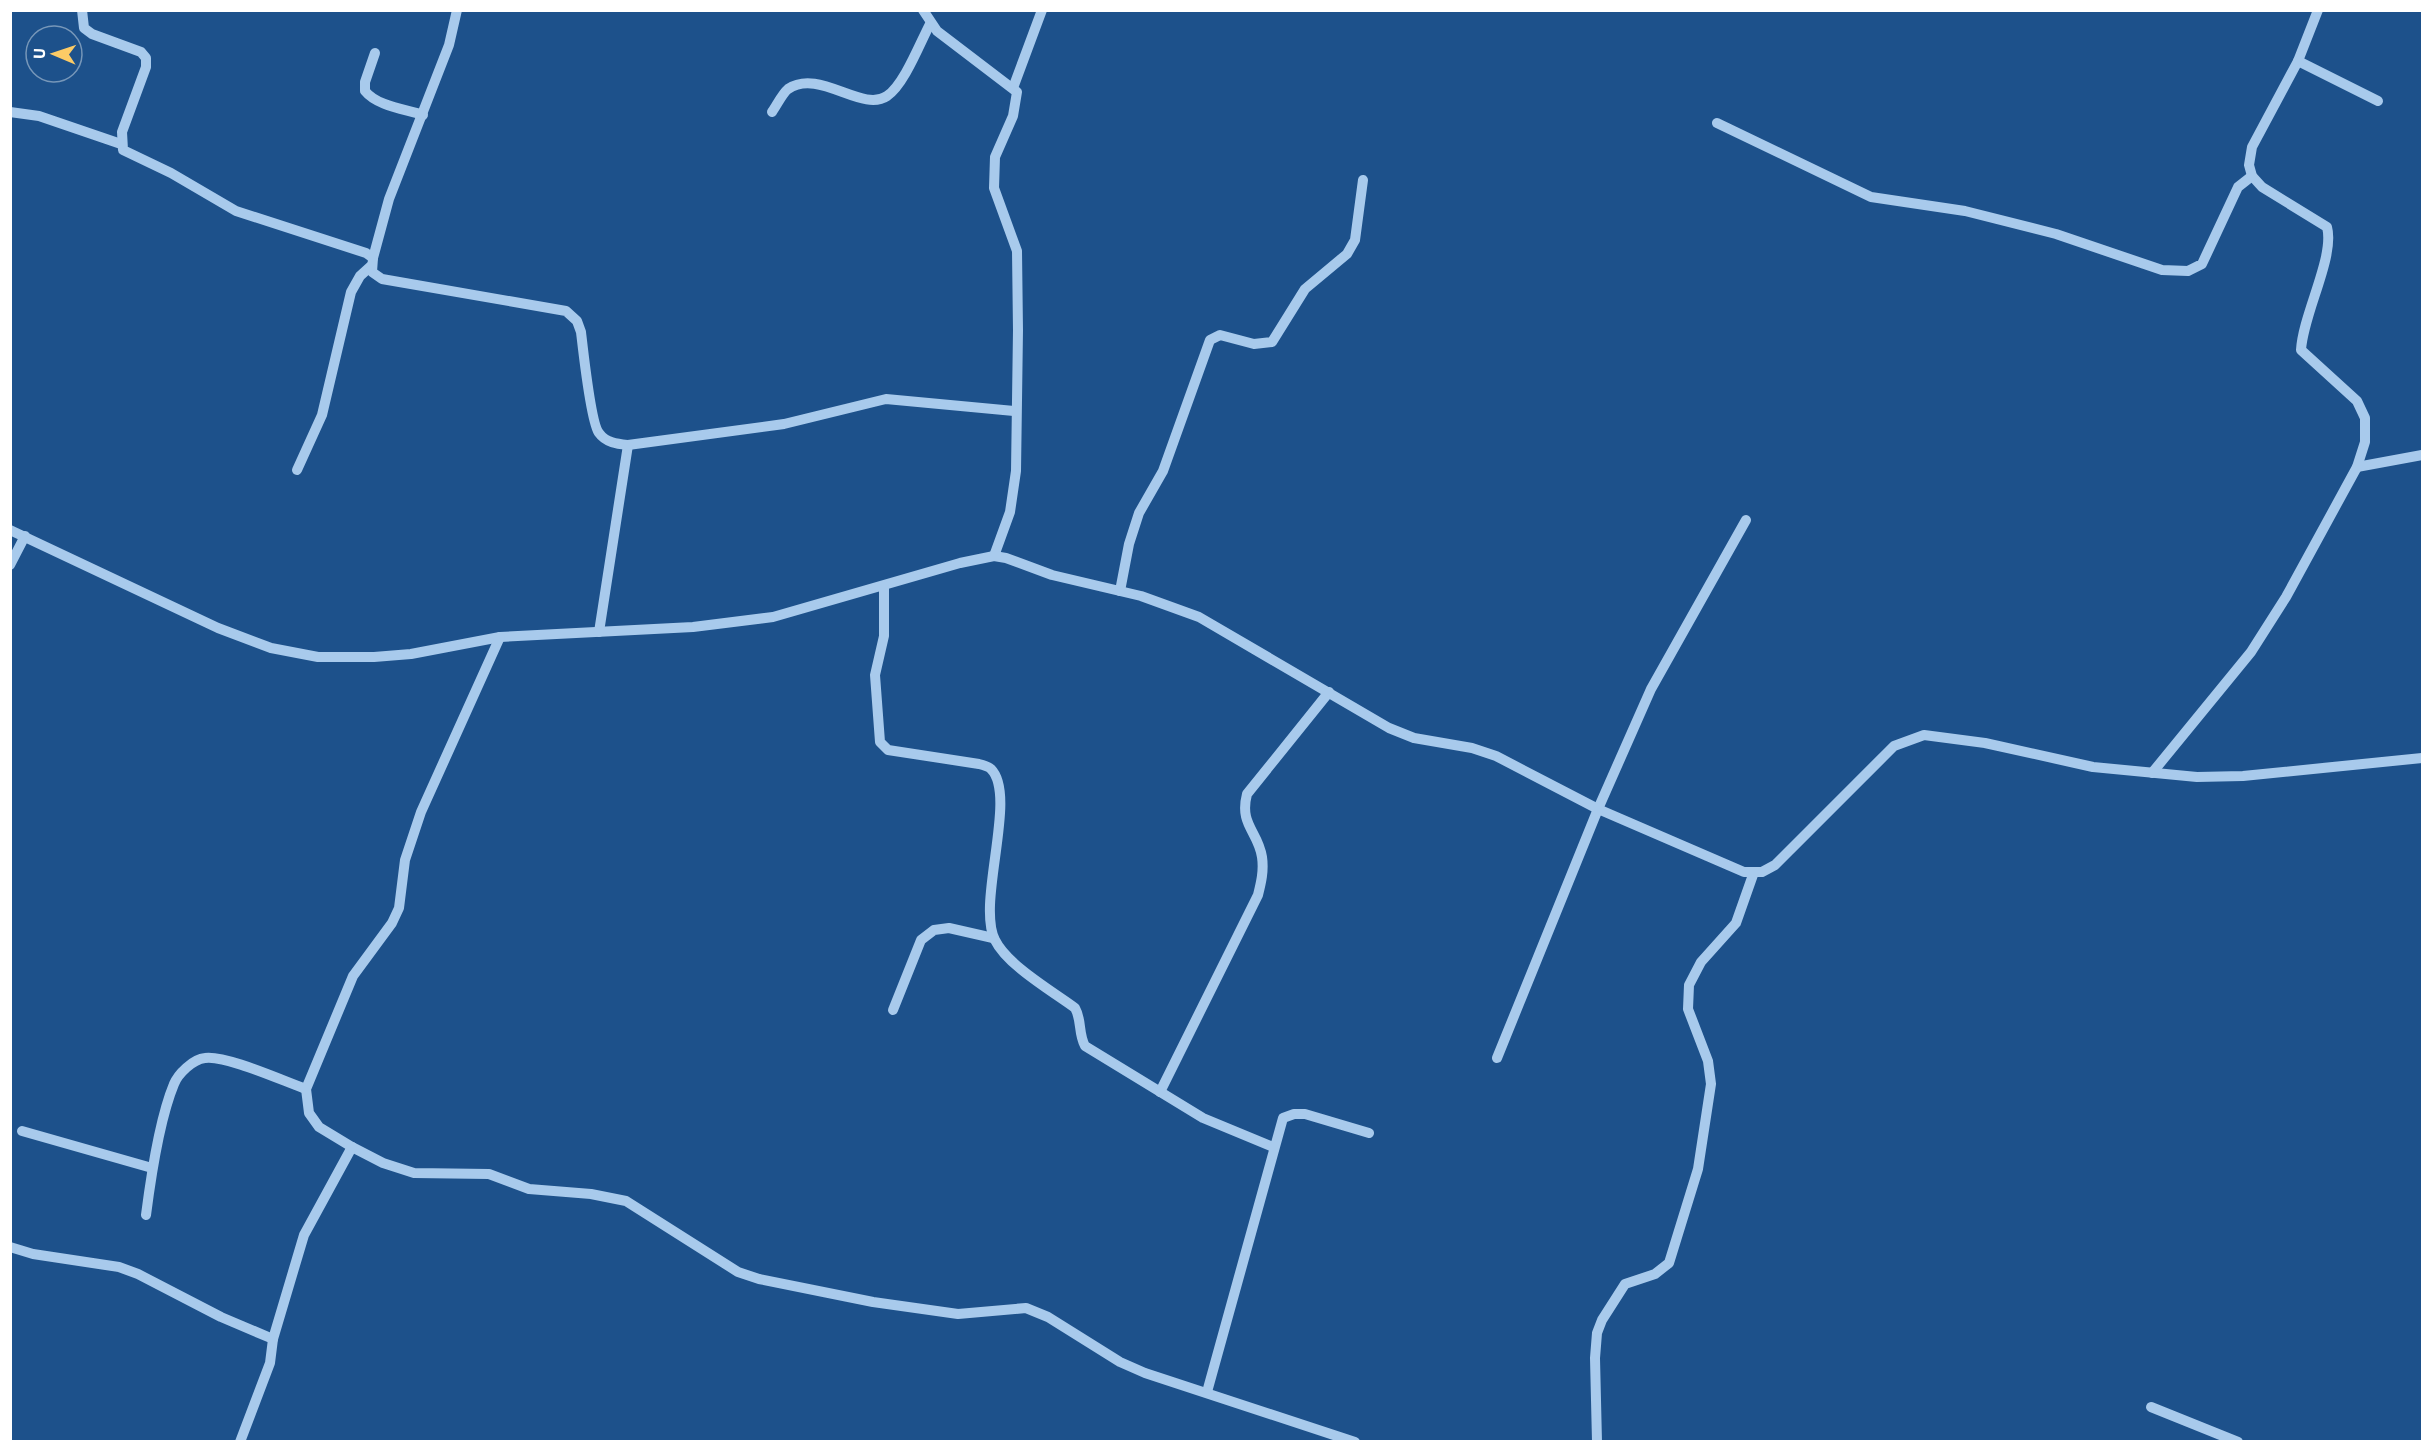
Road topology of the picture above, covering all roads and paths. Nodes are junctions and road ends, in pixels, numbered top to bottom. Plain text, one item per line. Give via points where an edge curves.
1 (82, 10) edge
2 (458, 10) edge
3 (923, 10) edge
4 (1042, 10) edge
5 (2318, 10) edge
6 (930, 24) junction
7 (375, 53) dead end
8 (2298, 61) junction
9 (1013, 88) junction
10 (2378, 101) dead end
11 (10, 112) edge
12 (772, 112) dead end
13 (423, 115) junction
14 (1717, 123) dead end
15 (121, 144) junction
16 (2252, 176) junction
17 (1363, 180) dead end
18 (372, 262) junction
19 (1014, 411) junction
20 (628, 445) junction
21 (2422, 455) edge
22 (2357, 467) junction
23 (297, 470) dead end
24 (1746, 520) dead end
25 (10, 530) edge
26 (25, 536) junction
27 (994, 556) junction
28 (10, 565) edge
29 (884, 586) junction
30 (1120, 591) junction
31 (599, 632) junction
32 (500, 638) junction
33 (1329, 692) junction
34 (2422, 758) edge
35 (2152, 773) junction
36 (1598, 809) junction
37 (1754, 872) junction
38 (993, 938) junction
39 (893, 1010) dead end
40 (1497, 1058) dead end
41 (306, 1089) junction
42 (1160, 1092) junction
43 (22, 1131) dead end
44 (1369, 1134) dead end
45 (352, 1148) junction
46 (1273, 1148) junction
47 (152, 1168) junction
48 (146, 1215) dead end
49 (10, 1247) edge
50 (273, 1338) junction
51 (1207, 1392) junction
52 (2151, 1407) dead end
53 (240, 1442) edge
54 (1355, 1442) edge
55 (1597, 1442) edge
56 (2238, 1442) edge

1 - 15 street via 84,28 141,52 146,58
2 - 13 street
3 - 6 street
4 - 9 street
5 - 8 street
6 - 9 street
6 - 12 street via 901,79 885,98 874,101 803,84 788,90
7 - 13 street via 364,91 381,102
8 - 10 street
8 - 16 street via 2252,147
9 - 19 street via 1018,101 995,157 994,188 1017,251
11 - 15 street via 39,116
13 - 18 street via 399,172
14 - 16 street via 1871,197 1977,214 2056,234 2162,270 2188,271 2202,264 2238,187
15 - 18 street via 123,150 137,159 171,173 236,211 350,247
16 - 22 street via 2262,188 2327,227 2328,248 2302,330 2301,350 2357,400 2365,418 2365,442
17 - 30 street via 1355,240 1347,254 1305,289 1272,342 1254,344 1221,335 1210,340 1163,471 1139,513
18 - 20 street via 372,272 382,279 566,311 577,321 581,332 592,416 598,433 612,443
18 - 23 street via 351,292 322,415
19 - 20 street via 886,399 784,424
19 - 27 street via 1016,471 1010,512
20 - 31 street
21 - 22 street
22 - 35 street via 2286,597 2251,652
24 - 36 street via 1651,688
25 - 26 street
26 - 28 street
26 - 32 street via 218,628 271,648 318,657 374,657
27 - 29 street
27 - 30 street
29 - 31 street via 773,617 693,627
29 - 38 street via 884,636 875,675 880,742 888,750 979,764 991,768 998,780 999,817 989,901
30 - 33 street via 1199,617
31 - 32 street
32 - 41 street via 421,812 405,860 395,915 353,976
33 - 36 street via 1389,728 1413,738 1496,756
33 - 42 street via 1247,794 1244,815 1262,856 1263,876 1258,895
34 - 35 street via 2243,776
35 - 37 street via 2093,767 1985,743 1924,735 1894,746 1775,865
36 - 37 street via 1724,865
36 - 40 street
37 - 55 street via 1736,923 1701,962 1689,986 1688,1009 1708,1061 1712,1084 1698,1169 1670,1263 1655,1274 1625,1284 1597,1333
38 - 39 street via 949,928 934,930 921,940
38 - 42 street via 1002,952 1075,1008 1081,1018 1085,1046
41 - 45 street via 309,1113 319,1127
41 - 47 street via 218,1058 203,1058 188,1066 175,1082
42 - 46 street via 1203,1118
43 - 47 street
44 - 46 street via 1294,1114 1283,1118
45 - 50 street via 304,1235
45 - 51 street via 414,1173 489,1174 529,1189 626,1201 738,1272 759,1279 958,1314 1026,1308 1048,1317 1120,1362
46 - 51 street
47 - 48 street
49 - 50 street via 119,1267 220,1317
50 - 53 street via 270,1363
51 - 54 street
52 - 56 street

